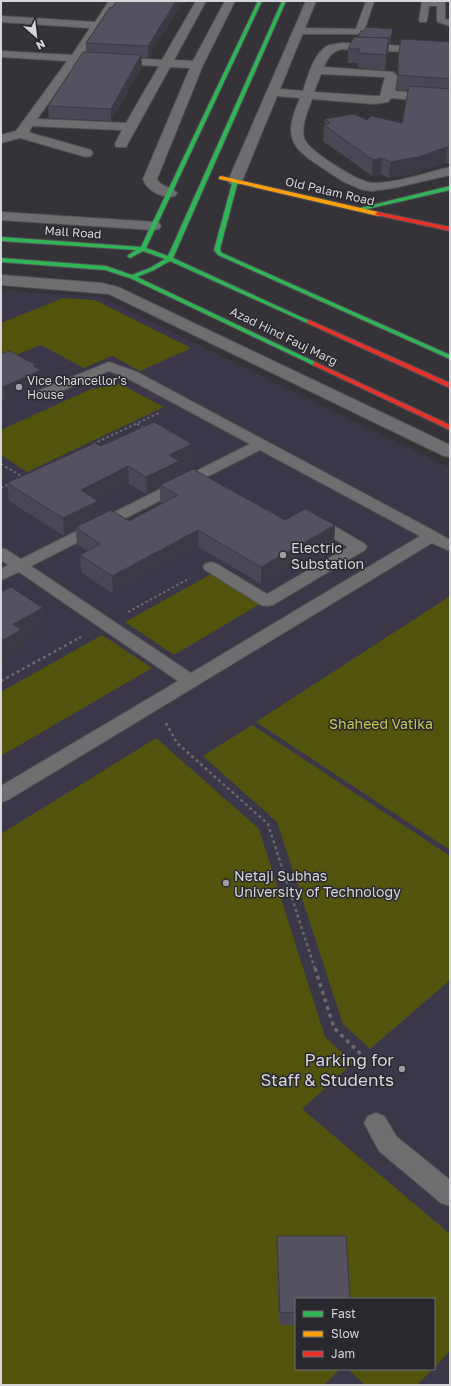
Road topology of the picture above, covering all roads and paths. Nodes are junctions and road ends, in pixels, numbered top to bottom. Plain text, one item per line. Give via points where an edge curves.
1 (114, 1) edge
2 (201, 1) edge
3 (230, 1) edge
4 (260, 1) edge
5 (284, 1) edge
6 (311, 1) edge
7 (370, 1) edge
8 (441, 2) edge
9 (10, 6) dead end
10 (1, 18) edge
11 (423, 20) dead end
12 (450, 23) edge
13 (97, 25) junction
14 (298, 31) junction
15 (450, 51) edge
16 (1, 54) edge
17 (76, 57) junction
18 (167, 63) junction
19 (197, 65) junction
20 (317, 70) junction
21 (273, 92) junction
22 (388, 94) junction
23 (308, 95) junction
24 (450, 99) edge
25 (131, 127) junction
26 (25, 128) junction
27 (1, 138) edge
28 (121, 144) dead end
29 (86, 153) dead end
30 (450, 171) edge
31 (206, 175) junction
32 (235, 182) junction
33 (450, 188) edge
34 (170, 193) junction
35 (356, 210) junction
36 (1, 216) edge
37 (154, 226) junction
38 (450, 229) edge
39 (1, 239) edge
40 (143, 249) junction
41 (170, 258) junction
42 (1, 260) edge
43 (106, 268) junction
44 (132, 276) junction
45 (1, 280) edge
46 (450, 358) edge
47 (450, 386) edge
48 (40, 395) dead end
49 (183, 402) junction
50 (137, 424) junction
51 (450, 428) edge
52 (150, 431) edge
53 (260, 444) junction
54 (87, 447) edge
55 (450, 452) edge
56 (1, 464) edge
57 (18, 480) edge
58 (12, 483) edge
59 (1, 488) edge
60 (325, 527) edge
61 (432, 536) junction
62 (450, 546) edge
63 (1, 553) edge
64 (329, 564) junction
65 (20, 566) junction
66 (211, 567) joint
67 (1, 575) edge
68 (358, 581) junction
69 (106, 624) junction
70 (1, 681) edge
71 (190, 681) junction
72 (155, 702) junction
73 (1, 796) edge
74 (366, 1059) dead end
75 (376, 1123) dead end
76 (450, 1195) edge

1 - 13 street
2 - 18 street
3 - 19 street
4 - 34 street
5 - 31 street
6 - 14 street
7 - 14 lane via 360,32
8 - 11 lane via 424,3
8 - 12 lane via 441,20
9 - 10 street
10 - 13 street
13 - 17 street
14 - 21 street
15 - 20 street via 343,46 327,51 322,56
16 - 17 street
17 - 18 street
17 - 26 street
18 - 19 street
18 - 25 street
19 - 34 street via 150,179 155,186
20 - 22 street via 389,74 391,76
20 - 23 street
21 - 23 street
21 - 32 street
22 - 23 street via 384,98 374,100
22 - 24 street
23 - 30 street via 298,122 297,136 303,148 354,182 363,186 389,185
25 - 26 street
25 - 28 street
26 - 27 street
26 - 29 street via 33,138
31 - 32 street, Old Palam Road
31 - 41 street
32 - 35 street, Old Palam Road
32 - 46 street via 218,245 217,250 220,254
33 - 35 street
34 - 37 street
35 - 38 street, Old Palam Road
36 - 37 street
37 - 40 street
39 - 40 street, Mall Road
40 - 41 street, Azad Hind Fauj Marg
40 - 43 street
41 - 44 street via 152,269
41 - 47 street, Azad Hind Fauj Marg
42 - 43 street
43 - 44 street, Azad Hind Fauj Marg
44 - 51 street, Azad Hind Fauj Marg
45 - 55 street via 113,290
48 - 49 lane via 109,366 132,374
49 - 50 path
49 - 53 lane
50 - 52 path
50 - 54 path
53 - 61 lane
53 - 65 lane
56 - 57 path via 23,478
58 - 59 path
60 - 64 lane via 360,547
61 - 62 lane
61 - 68 lane
63 - 65 lane
64 - 66 lane via 267,601
64 - 68 lane
65 - 67 lane
65 - 69 lane
66 - 69 path
68 - 71 lane
69 - 70 path
69 - 71 lane
71 - 72 lane
72 - 73 lane
72 - 74 path via 177,743 268,824 334,1028
75 - 76 lane via 388,1144

